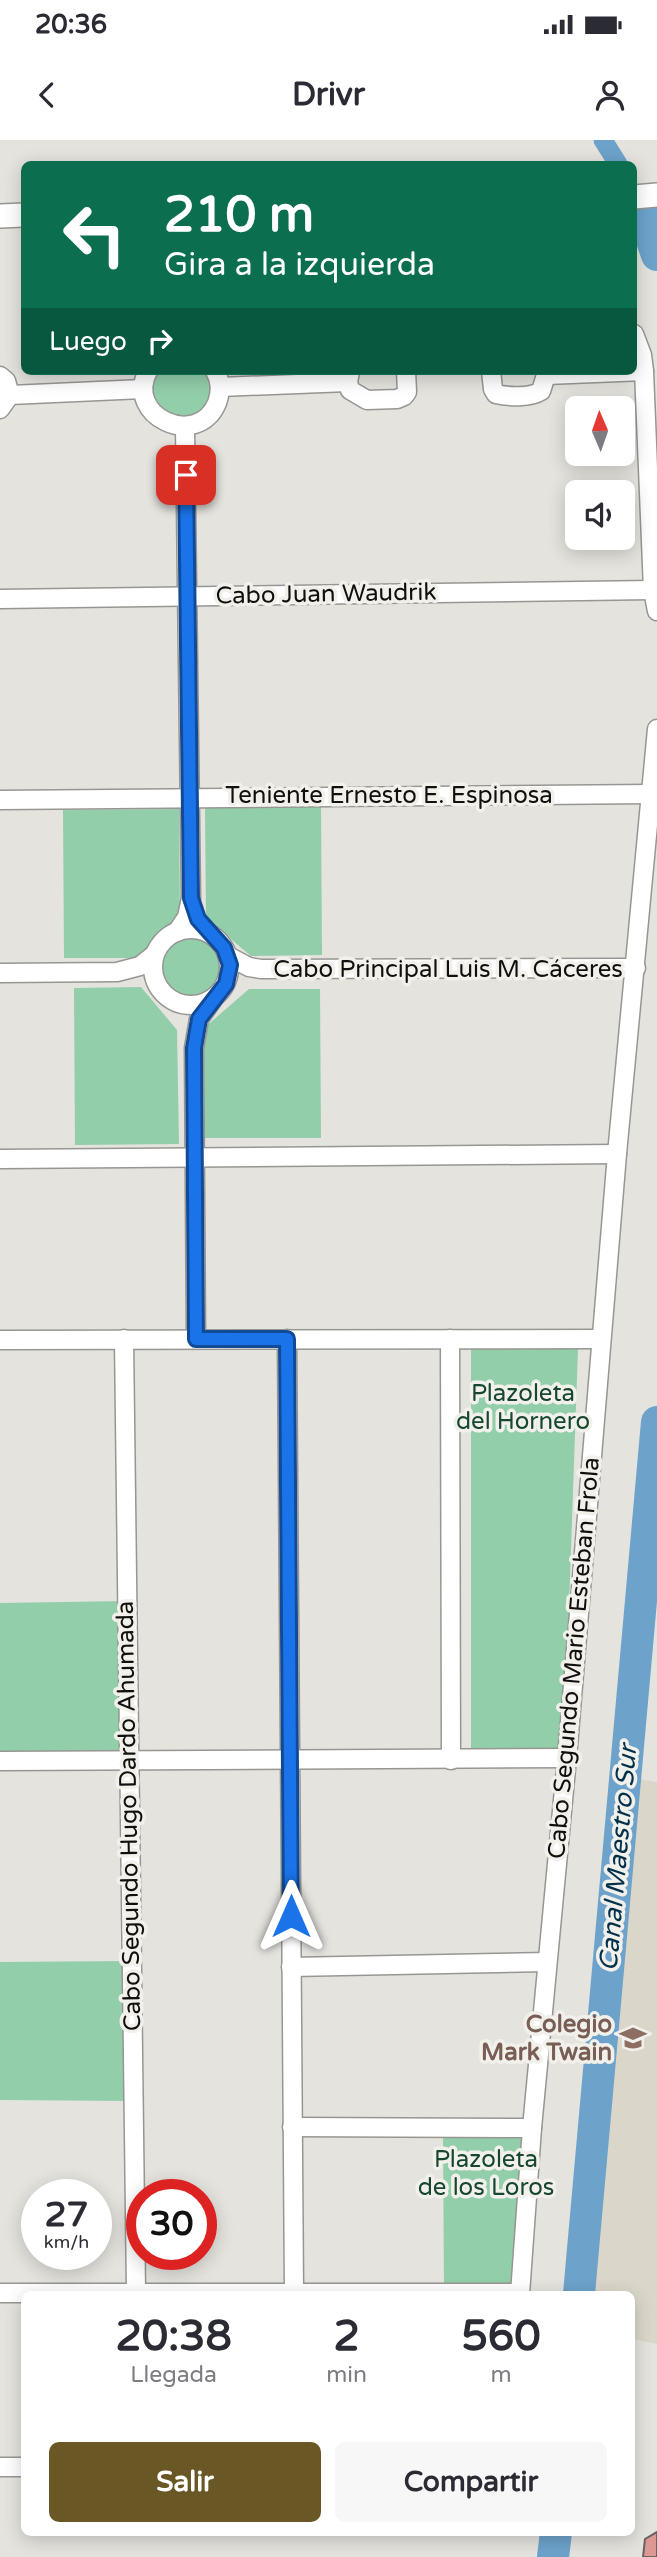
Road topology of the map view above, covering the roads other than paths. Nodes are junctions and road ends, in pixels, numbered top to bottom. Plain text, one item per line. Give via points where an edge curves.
1 (657, 195) edge
2 (637, 197) edge
3 (21, 215) edge
4 (0, 216) edge
5 (637, 342) edge
6 (637, 371) edge
7 (644, 371) junction
8 (147, 375) edge
9 (405, 375) edge
10 (491, 375) edge
11 (545, 375) edge
12 (0, 376) edge
13 (349, 376) edge
14 (218, 379) edge
15 (144, 389) junction
16 (5, 402) edge
17 (184, 427) junction
18 (653, 590) junction
19 (188, 596) junction
20 (0, 599) edge
21 (657, 611) edge
22 (657, 729) edge
23 (652, 794) junction
24 (191, 797) junction
25 (0, 800) edge
26 (191, 898) junction
27 (177, 932) junction
28 (209, 933) junction
29 (155, 954) junction
30 (228, 956) junction
31 (636, 968) junction
32 (261, 969) junction
33 (117, 972) junction
34 (0, 973) edge
35 (164, 994) junction
36 (218, 995) junction
37 (194, 1048) junction
38 (617, 1154) junction
39 (194, 1157) junction
40 (0, 1159) edge
41 (124, 1339) junction
42 (196, 1339) junction
43 (287, 1339) junction
44 (450, 1339) junction
45 (601, 1339) junction
46 (0, 1340) edge
47 (567, 1758) junction
48 (290, 1760) junction
49 (451, 1760) junction
50 (0, 1761) edge
51 (129, 1762) junction
52 (547, 1962) junction
53 (291, 1967) junction
54 (292, 2127) junction
55 (532, 2128) junction
56 (136, 2291) edge
57 (294, 2291) edge
58 (520, 2291) edge
59 (0, 2293) edge
60 (21, 2293) edge
61 (0, 2467) edge
62 (21, 2467) edge

1 - 2 main road
3 - 4 main road
5 - 7 street
6 - 7 street
7 - 18 street
8 - 15 street
9 - 13 street via 404,396 368,400 350,390
10 - 11 street via 493,389 503,396 536,395
12 - 16 street via 6,381
13 - 14 street
14 - 17 street via 214,409 196,424
15 - 16 street
15 - 17 street via 151,412 161,421
17 - 19 street
18 - 19 street, Cabo Juan Waudrik
18 - 21 street
19 - 20 street, Cabo Juan Waudrik
19 - 24 street
22 - 23 street, Cabo Segundo Mario Esteban Frola
23 - 24 street, Teniente Ernesto E. Espinosa
23 - 31 street, Cabo Segundo Mario Esteban Frola
24 - 25 street, Teniente Ernesto E. Espinosa
24 - 26 street
26 - 27 street via 187,917
26 - 28 street via 194,913
27 - 28 street
27 - 29 street via 163,941
28 - 30 street
29 - 33 street via 140,966
29 - 35 street via 153,971
30 - 32 street, Cabo Principal Luis M. Cáceres
30 - 36 street via 229,975
31 - 32 street, Cabo Principal Luis M. Cáceres
31 - 38 street, Cabo Segundo Mario Esteban Frola
32 - 36 street, Cabo Principal Luis M. Cáceres via 241,976
33 - 34 street
33 - 35 street via 139,976
35 - 36 street via 193,1006
35 - 37 street via 186,1018
36 - 37 street via 199,1019
37 - 39 street
38 - 39 street
38 - 45 street, Cabo Segundo Mario Esteban Frola
39 - 40 street
39 - 42 street
41 - 42 street
41 - 46 street
41 - 51 street, Cabo Segundo Hugo Dardo Ahumada
42 - 43 street
43 - 44 street
43 - 48 street
44 - 45 street
44 - 49 street
45 - 47 street, Cabo Segundo Mario Esteban Frola
47 - 49 street
47 - 52 street, Cabo Segundo Mario Esteban Frola
48 - 49 street
48 - 51 street
48 - 53 street
50 - 51 street
51 - 56 street, Cabo Segundo Hugo Dardo Ahumada
52 - 53 street
52 - 55 street, Cabo Segundo Mario Esteban Frola
53 - 54 street
54 - 55 street
54 - 57 street
55 - 58 street, Cabo Segundo Mario Esteban Frola
59 - 60 street
61 - 62 street

